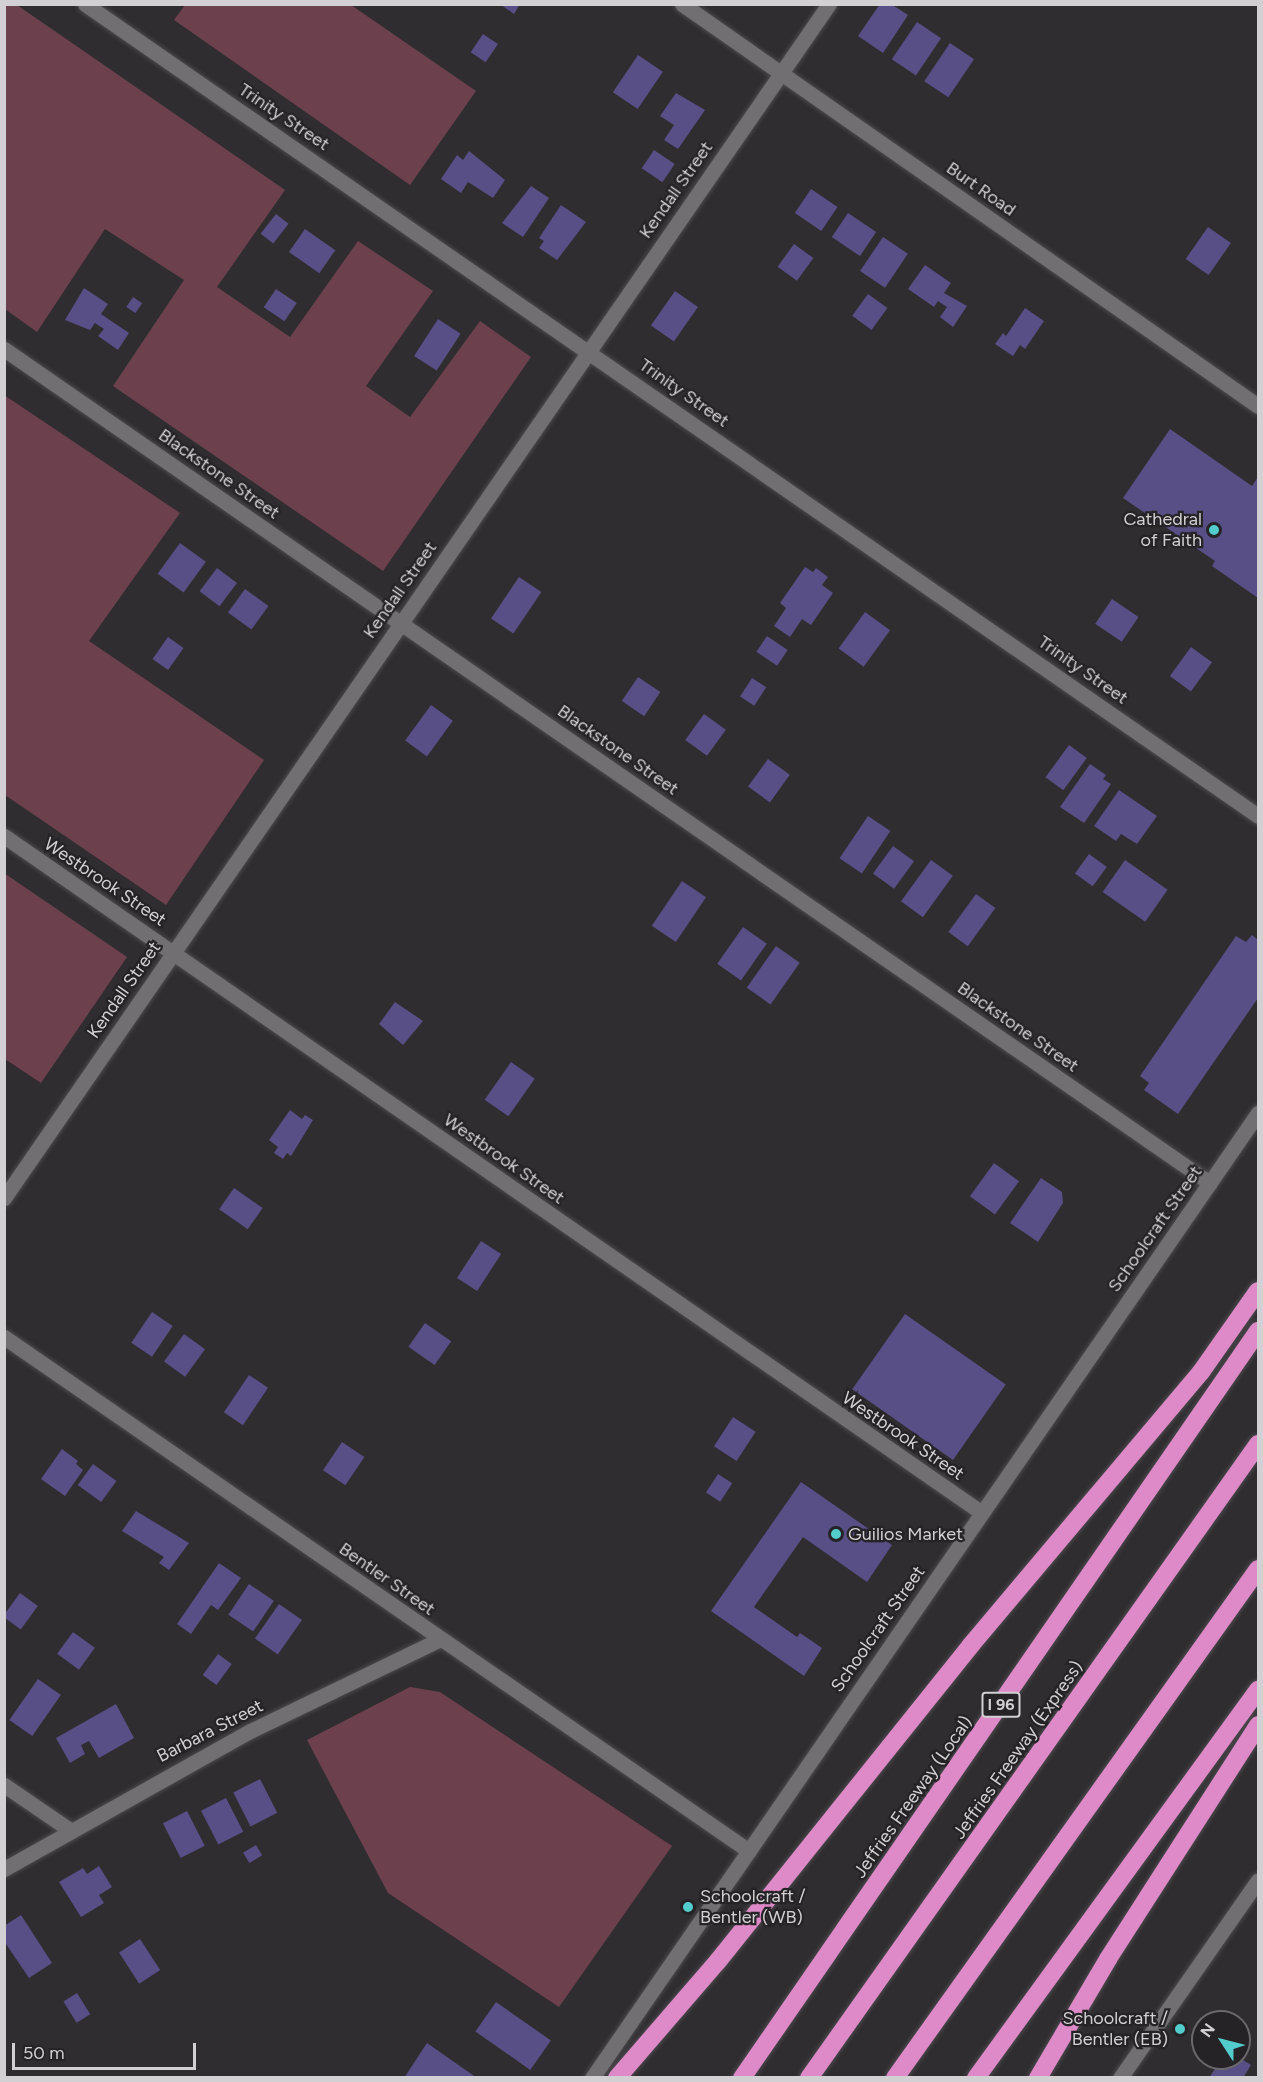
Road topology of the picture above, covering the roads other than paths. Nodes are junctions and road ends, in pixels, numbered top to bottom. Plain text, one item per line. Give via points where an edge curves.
1 (85, 4) edge
2 (682, 4) edge
3 (829, 4) edge
4 (782, 74) junction
5 (4, 349) edge
6 (588, 350) junction
7 (1258, 406) edge
8 (401, 624) junction
9 (1258, 816) edge
10 (4, 836) edge
11 (173, 952) junction
12 (1258, 1113) edge
13 (1210, 1183) junction
14 (4, 1198) edge
15 (1258, 1291) edge
16 (1258, 1331) edge
17 (4, 1337) edge
18 (1258, 1444) edge
19 (982, 1513) junction
20 (1258, 1569) edge
21 (440, 1639) junction
22 (1258, 1690) edge
23 (1258, 1725) edge
24 (4, 1785) edge
25 (70, 1830) junction
26 (749, 1851) junction
27 (4, 1869) edge
28 (1258, 1880) edge
29 (592, 2078) edge
30 (616, 2078) edge
31 (742, 2078) edge
32 (810, 2078) edge
33 (895, 2078) edge
34 (976, 2078) edge
35 (1038, 2078) edge
36 (1120, 2078) edge

1 - 6 street, Trinity Street
2 - 4 street, Burt Road
3 - 4 street, Kendall Street
4 - 6 street, Kendall Street
4 - 7 street, Burt Road
5 - 8 street, Blackstone Street
6 - 8 street, Kendall Street
6 - 9 street, Trinity Street
8 - 11 street, Kendall Street
8 - 13 street, Blackstone Street
10 - 11 street, Westbrook Street
11 - 14 street, Kendall Street
11 - 19 street, Westbrook Street
12 - 13 street, Schoolcraft Street
13 - 19 street, Schoolcraft Street
15 - 30 highway via 1201,1372 971,1645 718,1961
16 - 31 highway, Jeffries Freeway (Local) / I 96
17 - 21 street, Bentler Street
18 - 32 highway, Jeffries Freeway (Express)
19 - 26 street, Schoolcraft Street
20 - 33 highway
21 - 25 street, Barbara Street via 250,1731
21 - 26 street, Bentler Street
22 - 34 highway
23 - 35 highway via 1108,1959
24 - 25 street
25 - 27 street, Barbara Street
26 - 29 street, Schoolcraft Street
28 - 36 street

